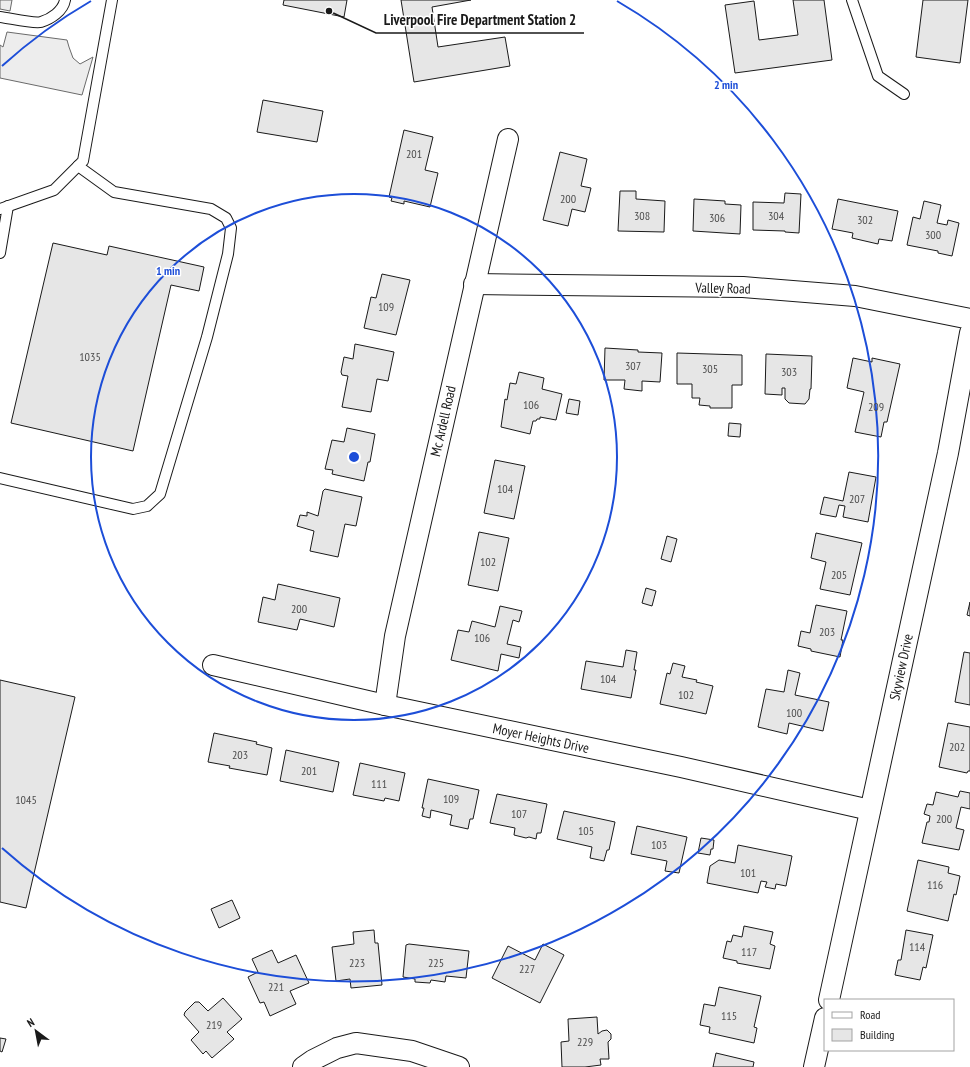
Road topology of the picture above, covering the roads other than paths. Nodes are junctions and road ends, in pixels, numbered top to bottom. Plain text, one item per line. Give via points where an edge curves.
1 (65, 0) edge
2 (112, 0) edge
3 (852, 0) edge
4 (0, 17) edge
5 (904, 94) dead end
6 (508, 139) dead end
7 (78, 166) junction
8 (4, 207) edge
9 (0, 253) edge
10 (474, 284) junction
11 (970, 319) edge
12 (970, 333) edge
13 (0, 478) edge
14 (213, 664) dead end
15 (385, 705) junction
16 (870, 810) junction
17 (829, 999) edge
18 (824, 1022) edge
19 (303, 1067) edge
20 (459, 1067) edge
21 (814, 1067) edge

1 - 4 lane via 57,14 40,22
2 - 7 lane via 83,161
3 - 5 lane via 878,76
6 - 10 street, Mc Ardell Road
7 - 8 lane via 54,190
7 - 13 lane via 114,192 211,209 226,218 231,228 228,254 209,329 160,494 147,506 133,509
8 - 9 lane
10 - 11 street, Valley Road via 751,288 854,296
10 - 15 street, Mc Ardell Road via 395,636
12 - 16 street, Skyview Drive via 948,453
14 - 15 street, Moyer Heights Drive
15 - 16 street, Moyer Heights Drive via 681,767
16 - 17 street, Skyview Drive
18 - 21 street
19 - 20 street via 337,1048 356,1043 412,1051

